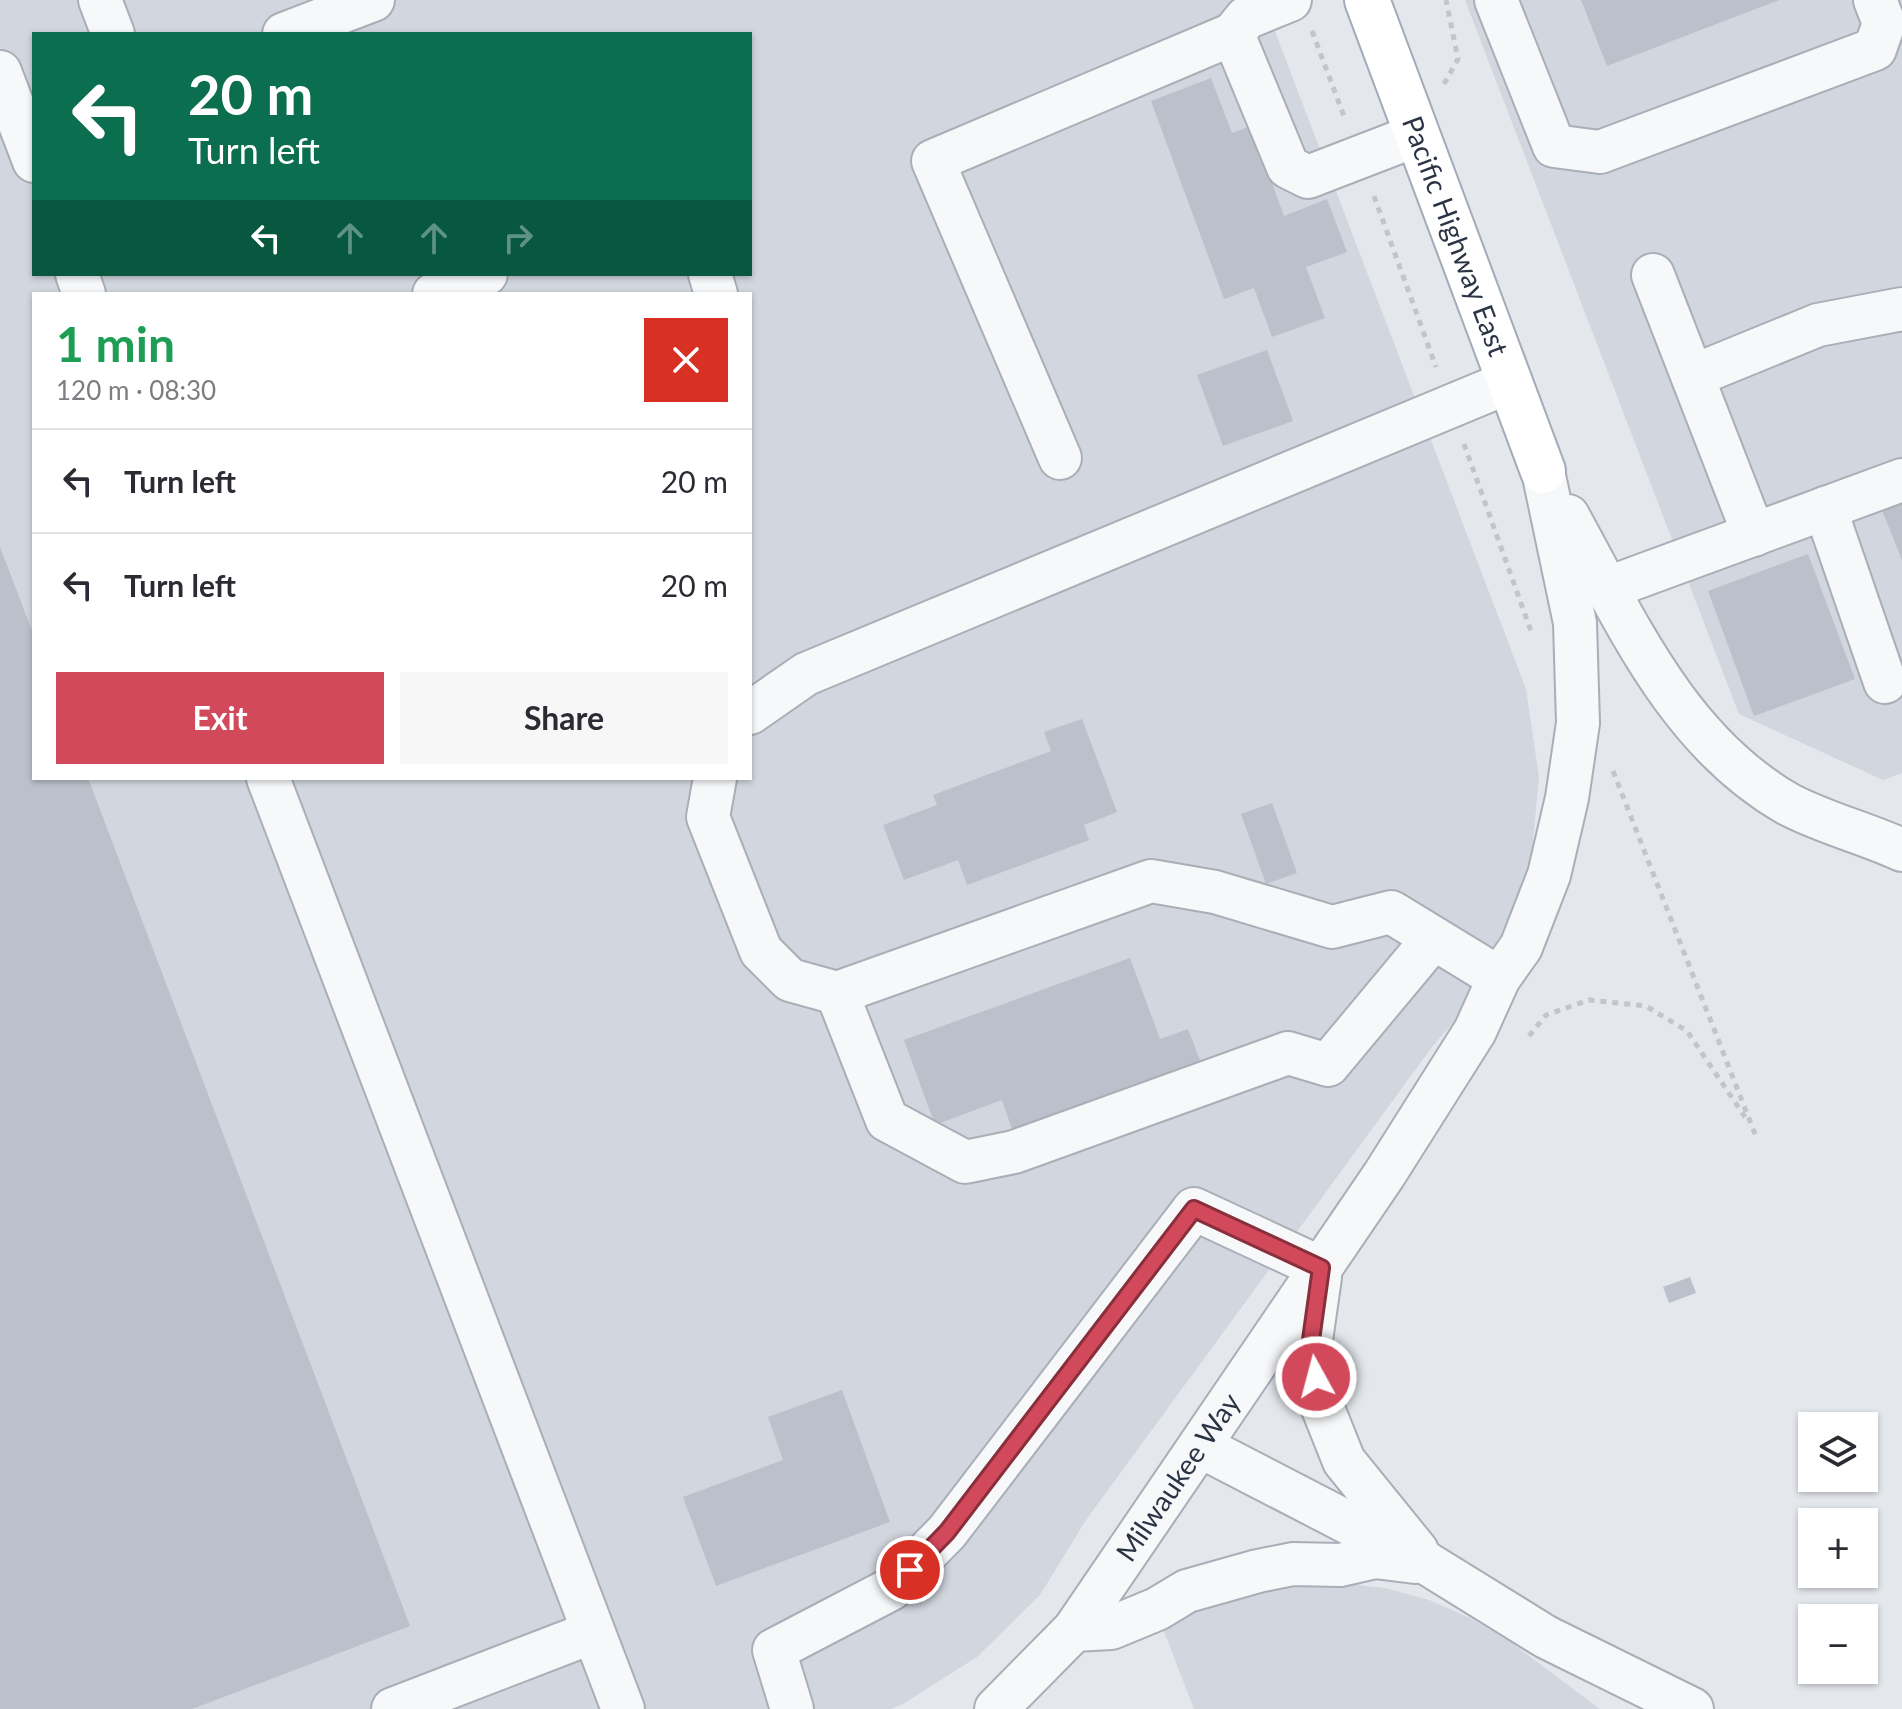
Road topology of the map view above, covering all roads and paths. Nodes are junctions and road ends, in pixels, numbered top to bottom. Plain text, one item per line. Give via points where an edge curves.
1 (100, 0) edge
2 (373, 0) edge
3 (1367, 0) edge
4 (1446, 0) edge
5 (1496, 0) edge
6 (1875, 0) edge
7 (1300, 13) edge
8 (112, 32) edge
9 (289, 32) edge
10 (1233, 34) junction
11 (0, 72) edge
12 (1417, 135) junction
13 (32, 156) edge
14 (1359, 157) junction
15 (1653, 275) dead end
16 (481, 276) edge
17 (439, 292) edge
18 (1902, 309) edge
19 (1693, 376) junction
20 (1509, 382) junction
21 (1450, 406) junction
22 (1060, 458) dead end
23 (1543, 471) junction
24 (1902, 480) edge
25 (1825, 508) junction
26 (1754, 535) junction
27 (1608, 588) junction
28 (1533, 637) dead end
29 (1885, 682) dead end
30 (752, 712) edge
31 (1611, 764) dead end
32 (269, 780) edge
33 (715, 780) edge
34 (1902, 850) edge
35 (1433, 939) junction
36 (1499, 978) junction
37 (837, 993) junction
38 (1529, 1036) dead end
39 (1321, 1268) junction
40 (1200, 1446) junction
41 (1428, 1564) junction
42 (1074, 1630) junction
43 (593, 1632) junction
44 (1546, 1637) junction
45 (1626, 1705) edge
46 (393, 1709) edge
47 (623, 1709) edge
48 (792, 1709) edge
49 (996, 1709) edge
50 (1692, 1709) edge

1 - 8 street
2 - 9 street
3 - 12 main road, Pacific Highway East
4 - 12 path via 1458,59
5 - 6 street via 1554,146 1600,152 1875,49 1884,23
7 - 10 street via 1246,18
7 - 14 path
10 - 14 street via 1288,167 1308,177
10 - 22 street via 933,161
11 - 13 street
12 - 14 street
12 - 20 main road, Pacific Highway East
14 - 21 path
15 - 19 street
16 - 17 street
18 - 19 street via 1818,325
19 - 26 street
20 - 21 street
20 - 23 main road, Pacific Highway East
21 - 28 path
21 - 30 street via 806,674
23 - 27 street
23 - 36 street, Milwaukee Way via 1575,623 1578,723 1549,875 1521,947
24 - 25 street
25 - 26 street
25 - 29 street
26 - 27 street
27 - 34 street via 1675,702 1712,747 1790,804
31 - 38 path via 1757,1139 1687,1031 1646,1006 1589,1000 1546,1015
32 - 43 street
33 - 37 street via 708,817 761,951 790,980
35 - 36 street
35 - 37 street via 1391,912 1332,927 1215,892 1151,881
35 - 37 street via 1328,1065 1288,1053 1014,1152 965,1162 887,1120
36 - 39 street, Milwaukee Way via 1475,1031
39 - 40 street, Milwaukee Way
39 - 41 street via 1310,1347 1322,1406 1344,1461
39 - 48 street via 1194,1209 947,1532 891,1589 774,1650
40 - 41 street
40 - 42 street, Milwaukee Way
41 - 42 street via 1375,1557 1340,1565 1293,1564 1187,1591 1111,1628
41 - 44 street
42 - 49 street, Milwaukee Way
43 - 46 street
43 - 47 street
44 - 45 street
44 - 50 street

